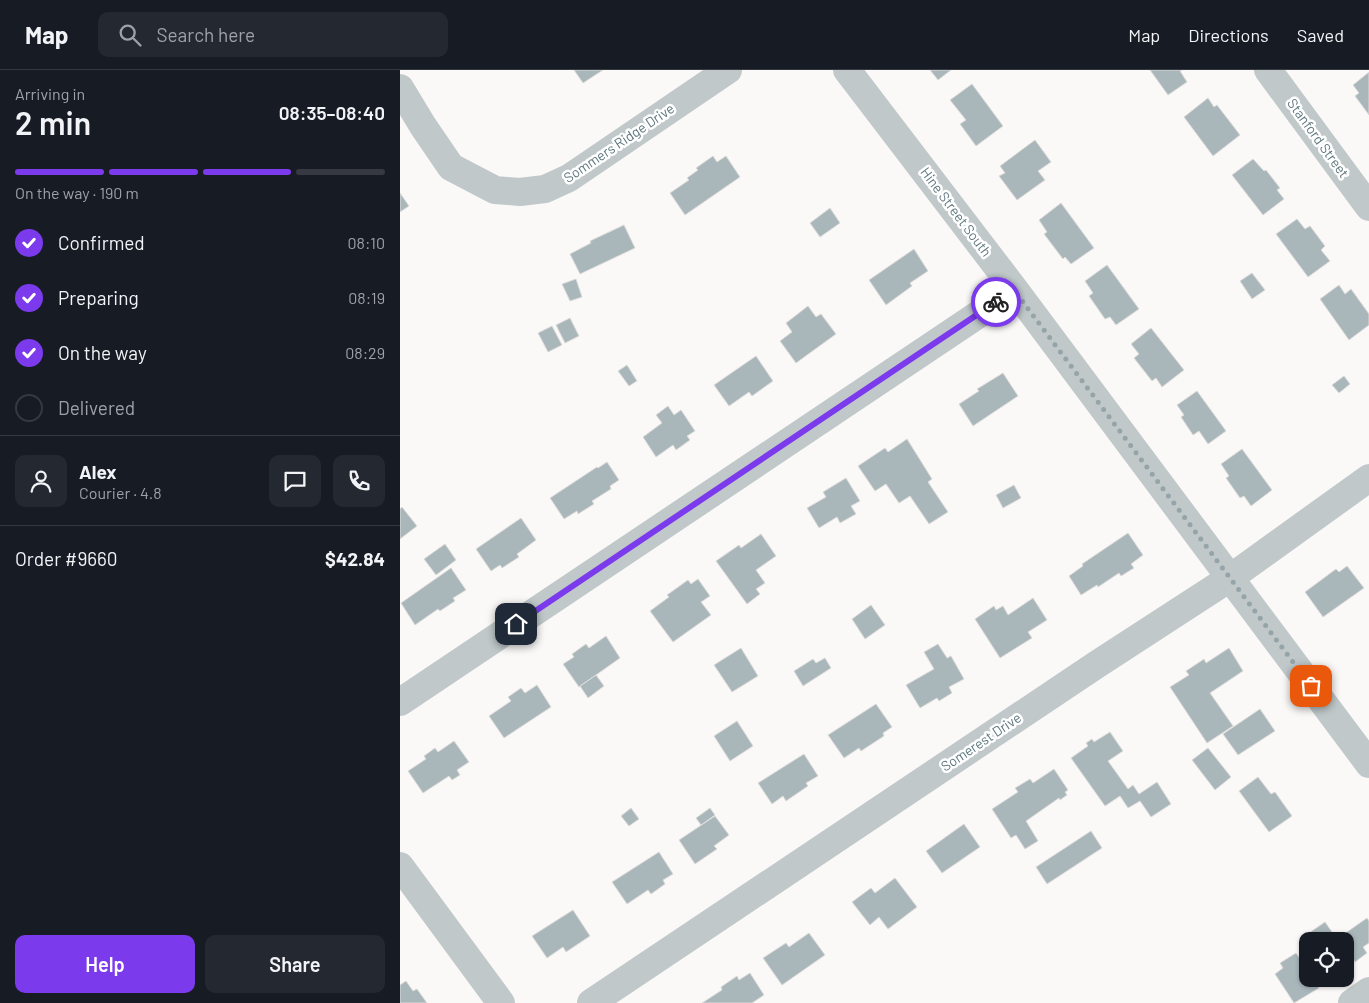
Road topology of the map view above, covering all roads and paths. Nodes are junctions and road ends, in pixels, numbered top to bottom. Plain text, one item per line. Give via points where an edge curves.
1 (728, 70) edge
2 (847, 70) edge
3 (1268, 70) edge
4 (400, 88) edge
5 (1369, 207) edge
6 (1014, 290) junction
7 (1369, 478) edge
8 (1230, 578) junction
9 (400, 702) edge
10 (1369, 764) edge
11 (400, 866) edge
12 (1369, 991) edge
13 (501, 1003) edge
14 (591, 1003) edge
15 (1352, 1003) edge

1 - 4 street, Sommers Ridge Drive via 569,178 545,188 520,192 495,190 451,167
2 - 6 street, Hine Street South
3 - 5 street, Stanford Street
6 - 8 street, Hine Street South
6 - 9 street
7 - 8 street, Somerest Drive
8 - 10 street, Hine Street South
8 - 14 street, Somerest Drive
11 - 13 street
12 - 15 street

